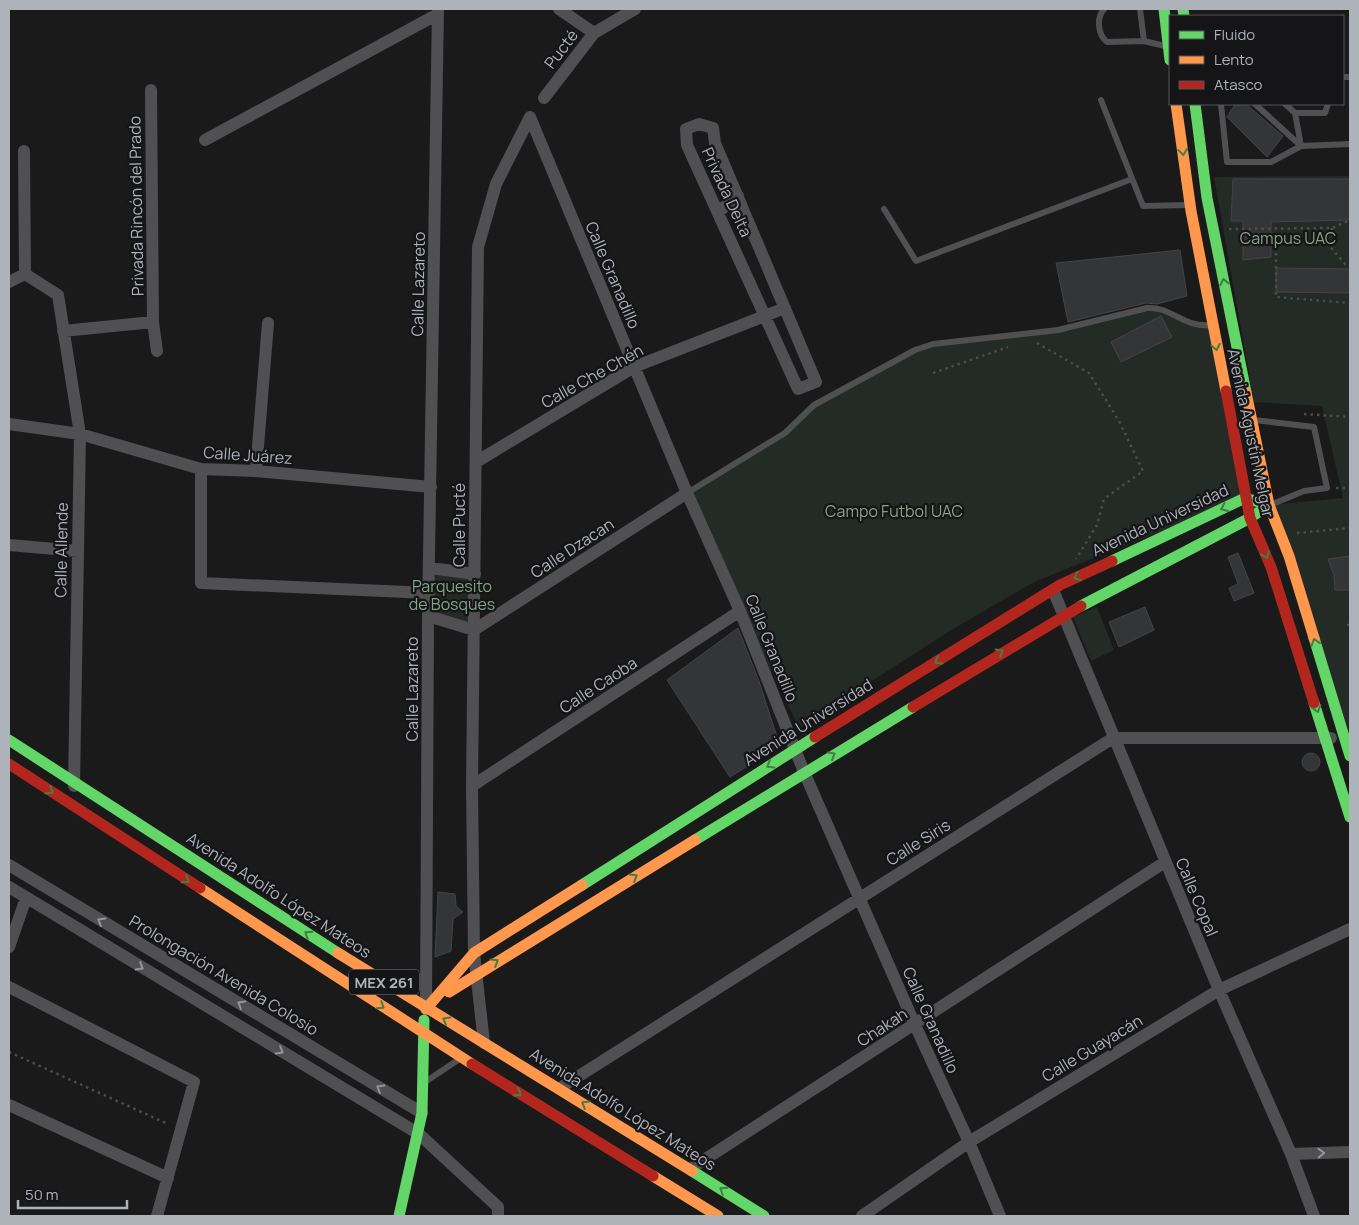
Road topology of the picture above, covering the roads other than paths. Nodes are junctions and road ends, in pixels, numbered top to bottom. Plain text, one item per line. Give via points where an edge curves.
1 (559, 9) edge
2 (636, 9) edge
3 (1104, 9) edge
4 (1140, 9) edge
5 (1164, 9) edge
6 (438, 11) edge
7 (594, 33) junction
8 (1144, 41) junction
9 (1168, 47) junction
10 (1169, 54) edge
11 (151, 90) dead end
12 (544, 98) dead end
13 (1101, 100) dead end
14 (1176, 105) edge
15 (1195, 105) edge
16 (1221, 105) edge
17 (1256, 105) edge
18 (1286, 105) edge
19 (1328, 105) edge
20 (1296, 114) junction
21 (530, 118) joint
22 (205, 140) dead end
23 (1350, 144) edge
24 (1301, 146) junction
25 (24, 151) dead end
26 (1132, 180) junction
27 (738, 196) junction
28 (1190, 205) junction
29 (884, 209) dead end
30 (718, 212) junction
31 (749, 224) junction
32 (728, 235) junction
33 (24, 274) junction
34 (9, 282) edge
35 (785, 308) junction
36 (766, 316) junction
37 (153, 322) junction
38 (268, 322) dead end
39 (1212, 325) junction
40 (63, 331) junction
41 (157, 351) dead end
42 (634, 368) junction
43 (1251, 419) junction
44 (9, 424) edge
45 (80, 434) junction
46 (476, 462) junction
47 (201, 469) junction
48 (256, 471) junction
49 (431, 487) junction
50 (686, 493) junction
51 (1245, 498) junction
52 (1269, 505) junction
53 (1250, 518) junction
54 (9, 545) edge
55 (78, 551) junction
56 (430, 568) junction
57 (475, 574) junction
58 (1053, 590) junction
59 (429, 593) junction
60 (740, 611) junction
61 (1063, 615) junction
62 (428, 616) junction
63 (474, 630) junction
64 (1347, 734) edge
65 (1113, 738) junction
66 (9, 740) edge
67 (1327, 740) junction
68 (796, 749) junction
69 (1350, 756) edge
70 (9, 764) edge
71 (804, 772) junction
72 (74, 782) junction
73 (472, 786) junction
74 (76, 808) junction
75 (1350, 817) edge
76 (1165, 862) junction
77 (9, 865) edge
78 (9, 887) edge
79 (26, 898) junction
80 (858, 898) junction
81 (1350, 929) edge
82 (9, 947) edge
83 (474, 953) junction
84 (476, 974) junction
85 (9, 987) edge
86 (1219, 990) junction
87 (426, 1009) junction
88 (915, 1025) junction
89 (422, 1033) junction
90 (484, 1043) junction
91 (462, 1058) junction
92 (422, 1084) junction
93 (560, 1088) junction
94 (9, 1105) edge
95 (422, 1113) junction
96 (419, 1134) junction
97 (969, 1142) junction
98 (1350, 1152) edge
99 (1291, 1154) junction
100 (690, 1169) junction
101 (168, 1178) junction
102 (157, 1216) edge
103 (399, 1216) edge
104 (498, 1216) edge
105 (718, 1216) edge
106 (764, 1216) edge
107 (862, 1216) edge
108 (1000, 1216) edge
109 (1314, 1216) edge

1 - 7 street
2 - 7 street, Pucté
3 - 8 lane via 1099,18 1100,33 1107,42
4 - 8 lane
5 - 9 main road
6 - 22 street
6 - 49 street, Calle Lazareto
7 - 12 street, Pucté
8 - 9 lane
9 - 10 main road
11 - 37 street, Privada Rincón del Prado
13 - 26 lane
14 -> 28 main road, Avenida Agustín Melgar
43 -> 15 main road, Avenida Agustín Melgar via 1214,229
16 - 24 lane via 1226,162 1271,162
17 - 24 lane
18 - 20 lane
19 - 20 lane via 1325,113
20 - 24 lane
21 - 42 street, Calle Granadillo
21 - 46 street, Calle Pucté via 496,184 478,247
23 - 24 lane
25 - 33 street
26 - 28 lane via 1144,206
26 - 29 lane via 916,261
27 - 30 street
27 - 30 street, Privada Delta via 715,143 713,128 699,124 686,130 687,145
27 - 31 street, Privada Delta
28 - 39 main road, Avenida Agustín Melgar
30 - 32 street, Privada Delta
31 - 32 street
31 - 35 street, Privada Delta
32 - 36 street, Privada Delta
33 - 34 street
33 - 40 street, Calle Allende via 58,295
35 - 36 street, Calle Che Chén
35 - 36 street, Privada Delta via 816,382 798,389
36 - 42 street, Calle Che Chén
37 - 40 street
37 - 41 street, Privada Rincón del Prado
38 - 48 street
39 - 50 lane via 1198,326 1155,307 1058,330 933,344 915,350 814,405 785,433
39 -> 51 main road, Avenida Agustín Melgar
40 - 45 street, Calle Allende
42 - 46 street, Calle Che Chén
42 - 50 street, Calle Granadillo
43 - 52 main road, Avenida Agustín Melgar
43 - 52 lane via 1314,427 1327,488 1304,491
44 - 45 street, Calle Juárez
45 - 47 street, Calle Juárez
45 - 55 street, Calle Allende
46 - 57 street, Calle Pucté
47 - 48 street, Calle Juárez
47 - 59 street via 201,582
48 - 49 street, Calle Juárez
49 - 56 street, Calle Lazareto
50 - 60 street, Calle Granadillo
50 - 63 street, Calle Dzacan
51 - 52 main road, Avenida Universidad
51 - 53 main road, Avenida Agustín Melgar
51 -> 58 main road, Avenida Universidad
52 - 53 main road
64 -> 52 main road, Avenida Agustín Melgar
53 - 61 main road
53 -> 67 main road, Avenida Agustín Melgar via 1271,567
54 - 55 street
55 - 72 street, Calle Allende
56 - 57 street
56 - 59 street, Calle Lazareto
57 - 63 street, Calle Pucté
58 - 61 street, Calle Copal
58 -> 68 main road, Avenida Universidad
59 - 62 street, Calle Lazareto
60 - 68 street, Calle Granadillo
60 - 73 street, Calle Caoba
61 - 65 street, Calle Copal
71 -> 61 main road
62 - 63 street
62 - 87 street, Calle Lazareto
63 - 73 street, Calle Pucté
64 - 67 street
64 - 69 main road, Avenida Agustín Melgar
65 - 67 street
65 - 76 street, Calle Copal
65 - 80 street, Calle Siris
66 - 72 main road, Avenida Adolfo López Mateos / MEX 261
67 - 75 main road, Avenida Agustín Melgar
68 - 71 street, Calle Granadillo
68 -> 83 main road, Avenida Universidad
70 -> 74 main road, MEX 261
71 - 80 street, Calle Granadillo
84 -> 71 main road
72 - 74 street, Calle Allende
87 -> 72 main road, Avenida Adolfo López Mateos / MEX 261
73 - 83 street, Calle Pucté
74 -> 89 main road, MEX 261
76 - 86 street, Calle Copal
76 - 88 street, Chakah
95 -> 77 street, Prolongación Avenida Colosio
78 - 79 street
79 - 82 street
79 -> 96 street
80 - 88 street, Calle Granadillo
80 - 93 street, Calle Siris
81 - 86 street, Calle Guayacán
83 - 84 street, Calle Pucté
83 - 87 main road, Avenida Universidad
84 - 87 main road
84 - 90 street, Calle Pucté
85 - 101 street via 194,1082
86 - 97 street, Calle Guayacán
86 - 99 street, Calle Copal
87 - 89 main road, Calle Lazareto
90 -> 87 main road, Avenida Adolfo López Mateos / MEX 261
88 - 97 street, Calle Granadillo
88 - 100 street, Chakah
89 - 91 main road, MEX 261
89 - 92 main road, Calle Lazareto
90 - 93 main road, Avenida Adolfo López Mateos / MEX 261
91 - 92 lane
91 -> 105 main road, MEX 261
92 - 95 main road, Calle Lazareto
100 -> 93 main road, Avenida Adolfo López Mateos / MEX 261
94 - 101 street
95 - 96 main road, Calle Lazareto
96 - 103 main road, Calle Lazareto
96 - 104 street via 498,1207
97 - 107 street, Calle Guayacán
97 - 108 street, Calle Granadillo
99 -> 98 street
99 - 109 street, Calle Copal
106 -> 100 main road, Avenida Adolfo López Mateos / MEX 261
101 - 102 street

